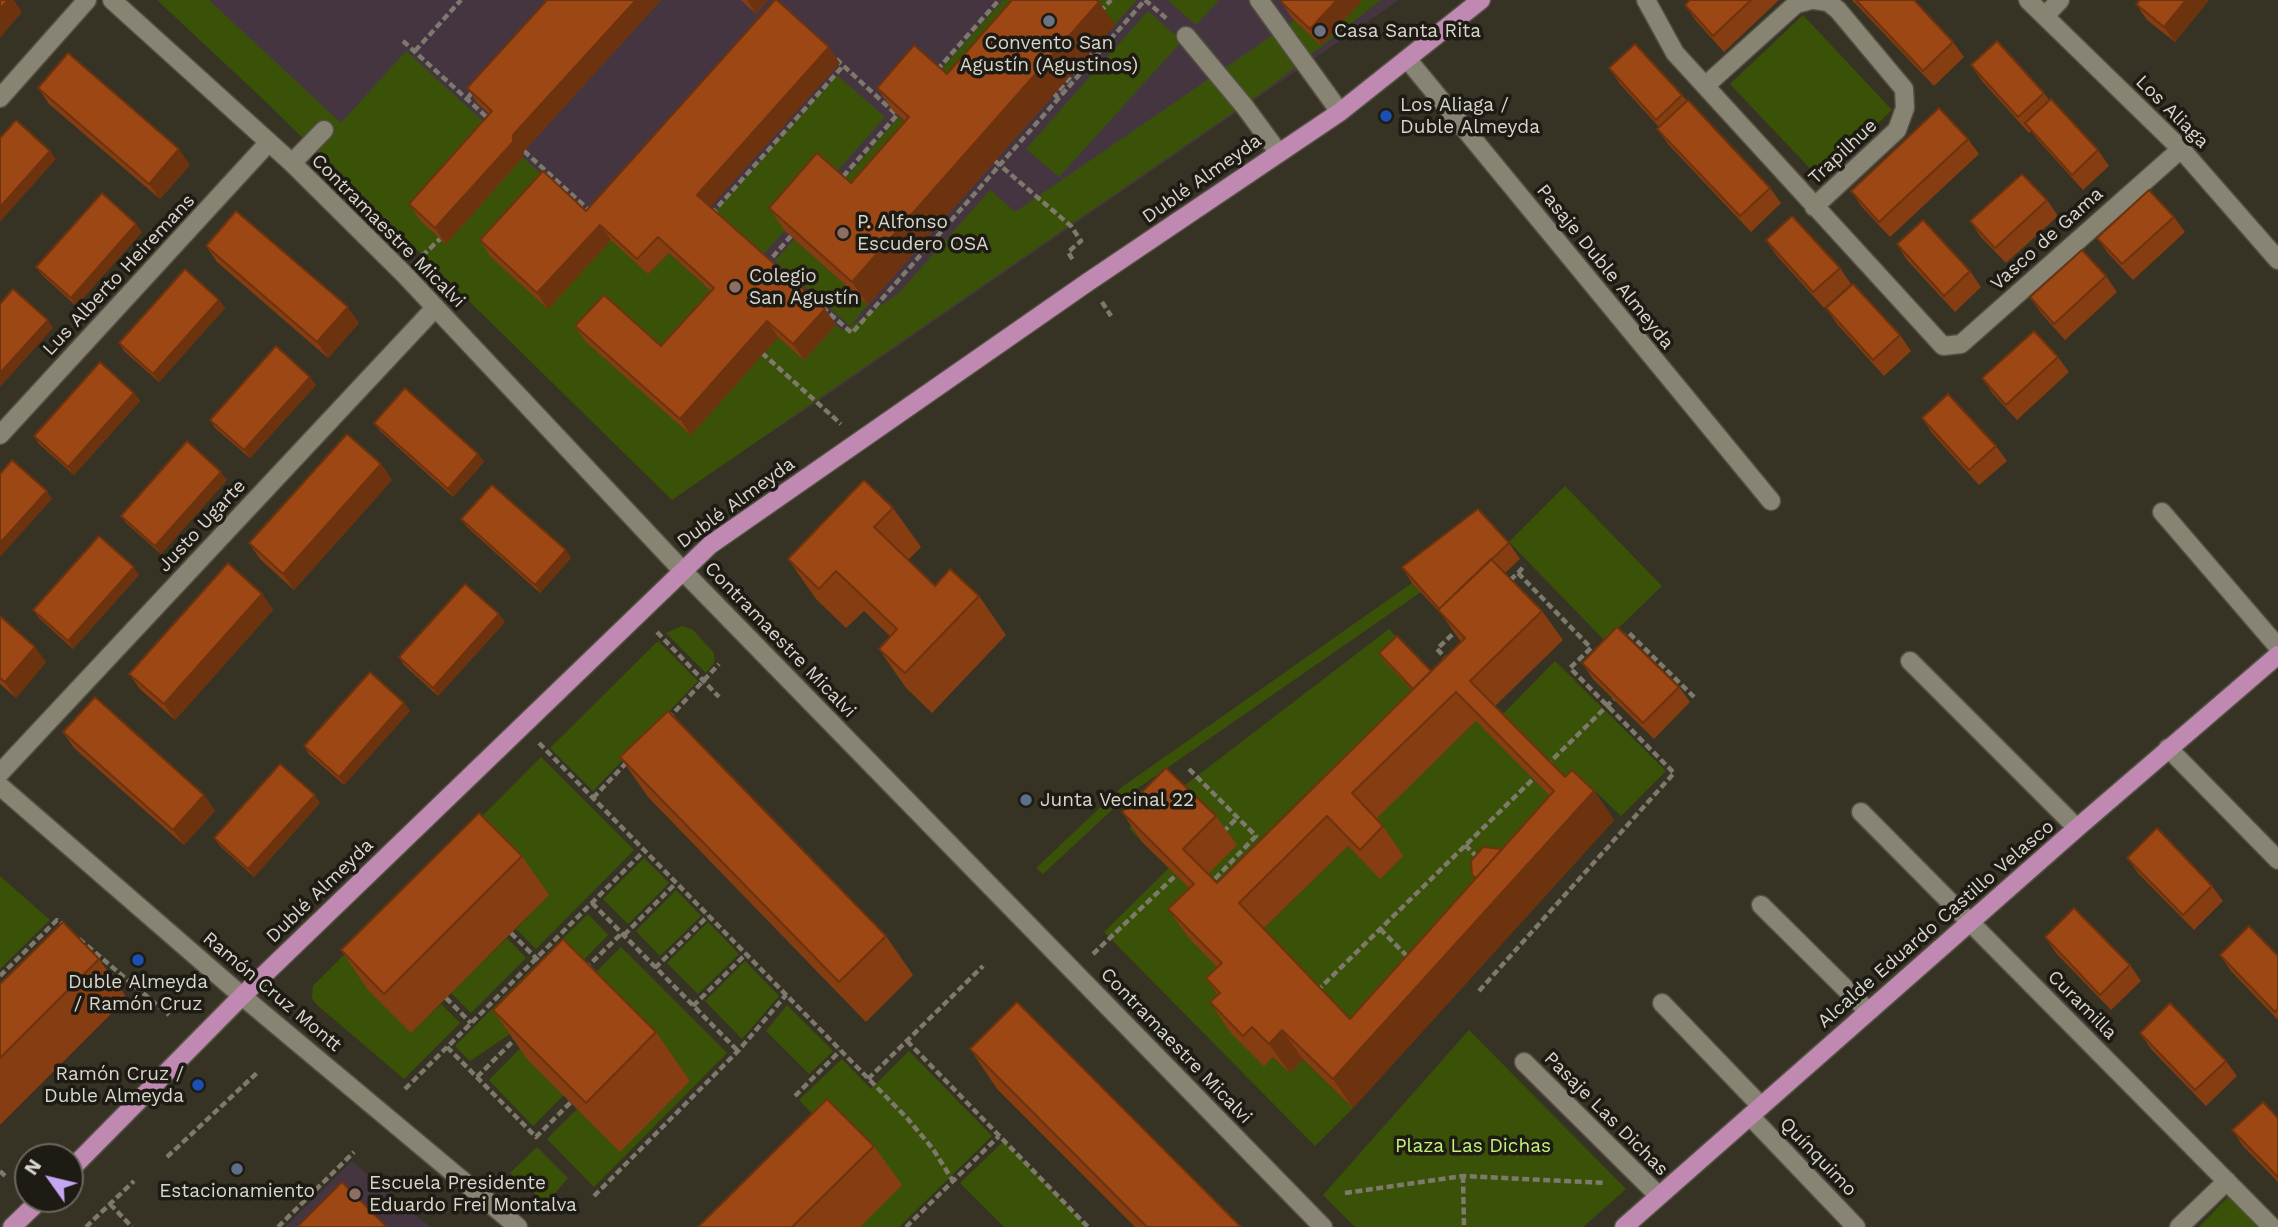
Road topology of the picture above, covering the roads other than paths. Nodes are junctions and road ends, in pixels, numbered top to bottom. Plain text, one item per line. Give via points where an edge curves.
1 (88, 0) edge
2 (112, 0) edge
3 (1259, 0) edge
4 (1481, 0) edge
5 (1646, 0) edge
6 (1813, 0) edge
7 (2028, 0) edge
8 (2060, 0) edge
9 (2045, 16) junction
10 (1186, 36) dead end
11 (1408, 60) junction
12 (1705, 86) junction
13 (0, 98) edge
14 (1339, 112) junction
15 (324, 130) dead end
16 (269, 142) junction
17 (2181, 149) junction
18 (1278, 152) junction
19 (292, 163) junction
20 (1814, 207) junction
21 (2278, 260) edge
22 (435, 308) junction
23 (1937, 343) joint
24 (0, 435) edge
25 (1770, 501) dead end
26 (2162, 512) dead end
27 (681, 569) junction
28 (2278, 647) edge
29 (2278, 655) edge
30 (1910, 661) dead end
31 (2168, 748) junction
32 (0, 773) edge
33 (0, 786) edge
34 (1861, 812) dead end
35 (2077, 828) junction
36 (2278, 860) edge
37 (1760, 905) dead end
38 (1969, 922) junction
39 (242, 996) junction
40 (1662, 1003) dead end
41 (1868, 1011) junction
42 (1524, 1062) dead end
43 (1756, 1111) junction
44 (84, 1156) edge
45 (2227, 1181) junction
46 (1659, 1196) junction
47 (26, 1213) edge
48 (2184, 1225) edge
49 (12, 1227) edge
50 (518, 1227) edge
51 (1323, 1227) edge
52 (1624, 1227) edge
53 (1856, 1227) edge
54 (2272, 1227) edge

1 - 13 street
2 - 16 street, Contramaestre Micalvi
3 - 14 street
4 - 11 main road, Dublé Almeyda
5 - 12 street, Trapilhue via 1675,53
6 - 12 street, Trapilhue via 1796,4
6 - 20 street, Trapilhue via 1828,2 1838,10 1904,89 1905,108 1897,130
7 - 9 street, Los Aliaga
8 - 9 street
9 - 17 street, Los Aliaga
10 - 18 street
11 - 14 main road, Dublé Almeyda
11 - 25 street, Pasaje Duble Almeyda
12 - 20 street, Trapilhue
14 - 18 main road, Dublé Almeyda
15 - 19 street
16 - 19 street, Contramaestre Micalvi
16 - 24 street, Lus Alberto Heiremans
17 - 21 street, Los Aliaga
17 - 23 street, Vasco de Gama via 1961,344
18 - 27 main road, Dublé Almeyda
19 - 22 street, Contramaestre Micalvi
20 - 23 street, Trapilhue
22 - 27 street, Contramaestre Micalvi
22 - 32 street, Justo Ugarte
26 - 28 street
27 - 39 main road, Dublé Almeyda
27 - 51 street, Contramaestre Micalvi
29 - 31 main road, Alcalde Eduardo Castillo Velasco
30 - 35 street
31 - 35 main road, Alcalde Eduardo Castillo Velasco
31 - 36 street
33 - 39 street, Ramón Cruz Montt
34 - 38 street, Curamilla
35 - 38 main road, Alcalde Eduardo Castillo Velasco
37 - 41 street
38 - 41 main road, Alcalde Eduardo Castillo Velasco
38 - 45 street, Curamilla
39 - 44 main road, Dublé Almeyda
39 - 50 street, Ramón Cruz Montt
40 - 43 street, Quínquimo
41 - 43 main road, Alcalde Eduardo Castillo Velasco
42 - 46 street, Pasaje Las Dichas
43 - 46 main road, Alcalde Eduardo Castillo Velasco
43 - 53 street, Quínquimo
45 - 48 street
45 - 54 street, Curamilla
46 - 52 main road, Alcalde Eduardo Castillo Velasco
47 - 49 main road

